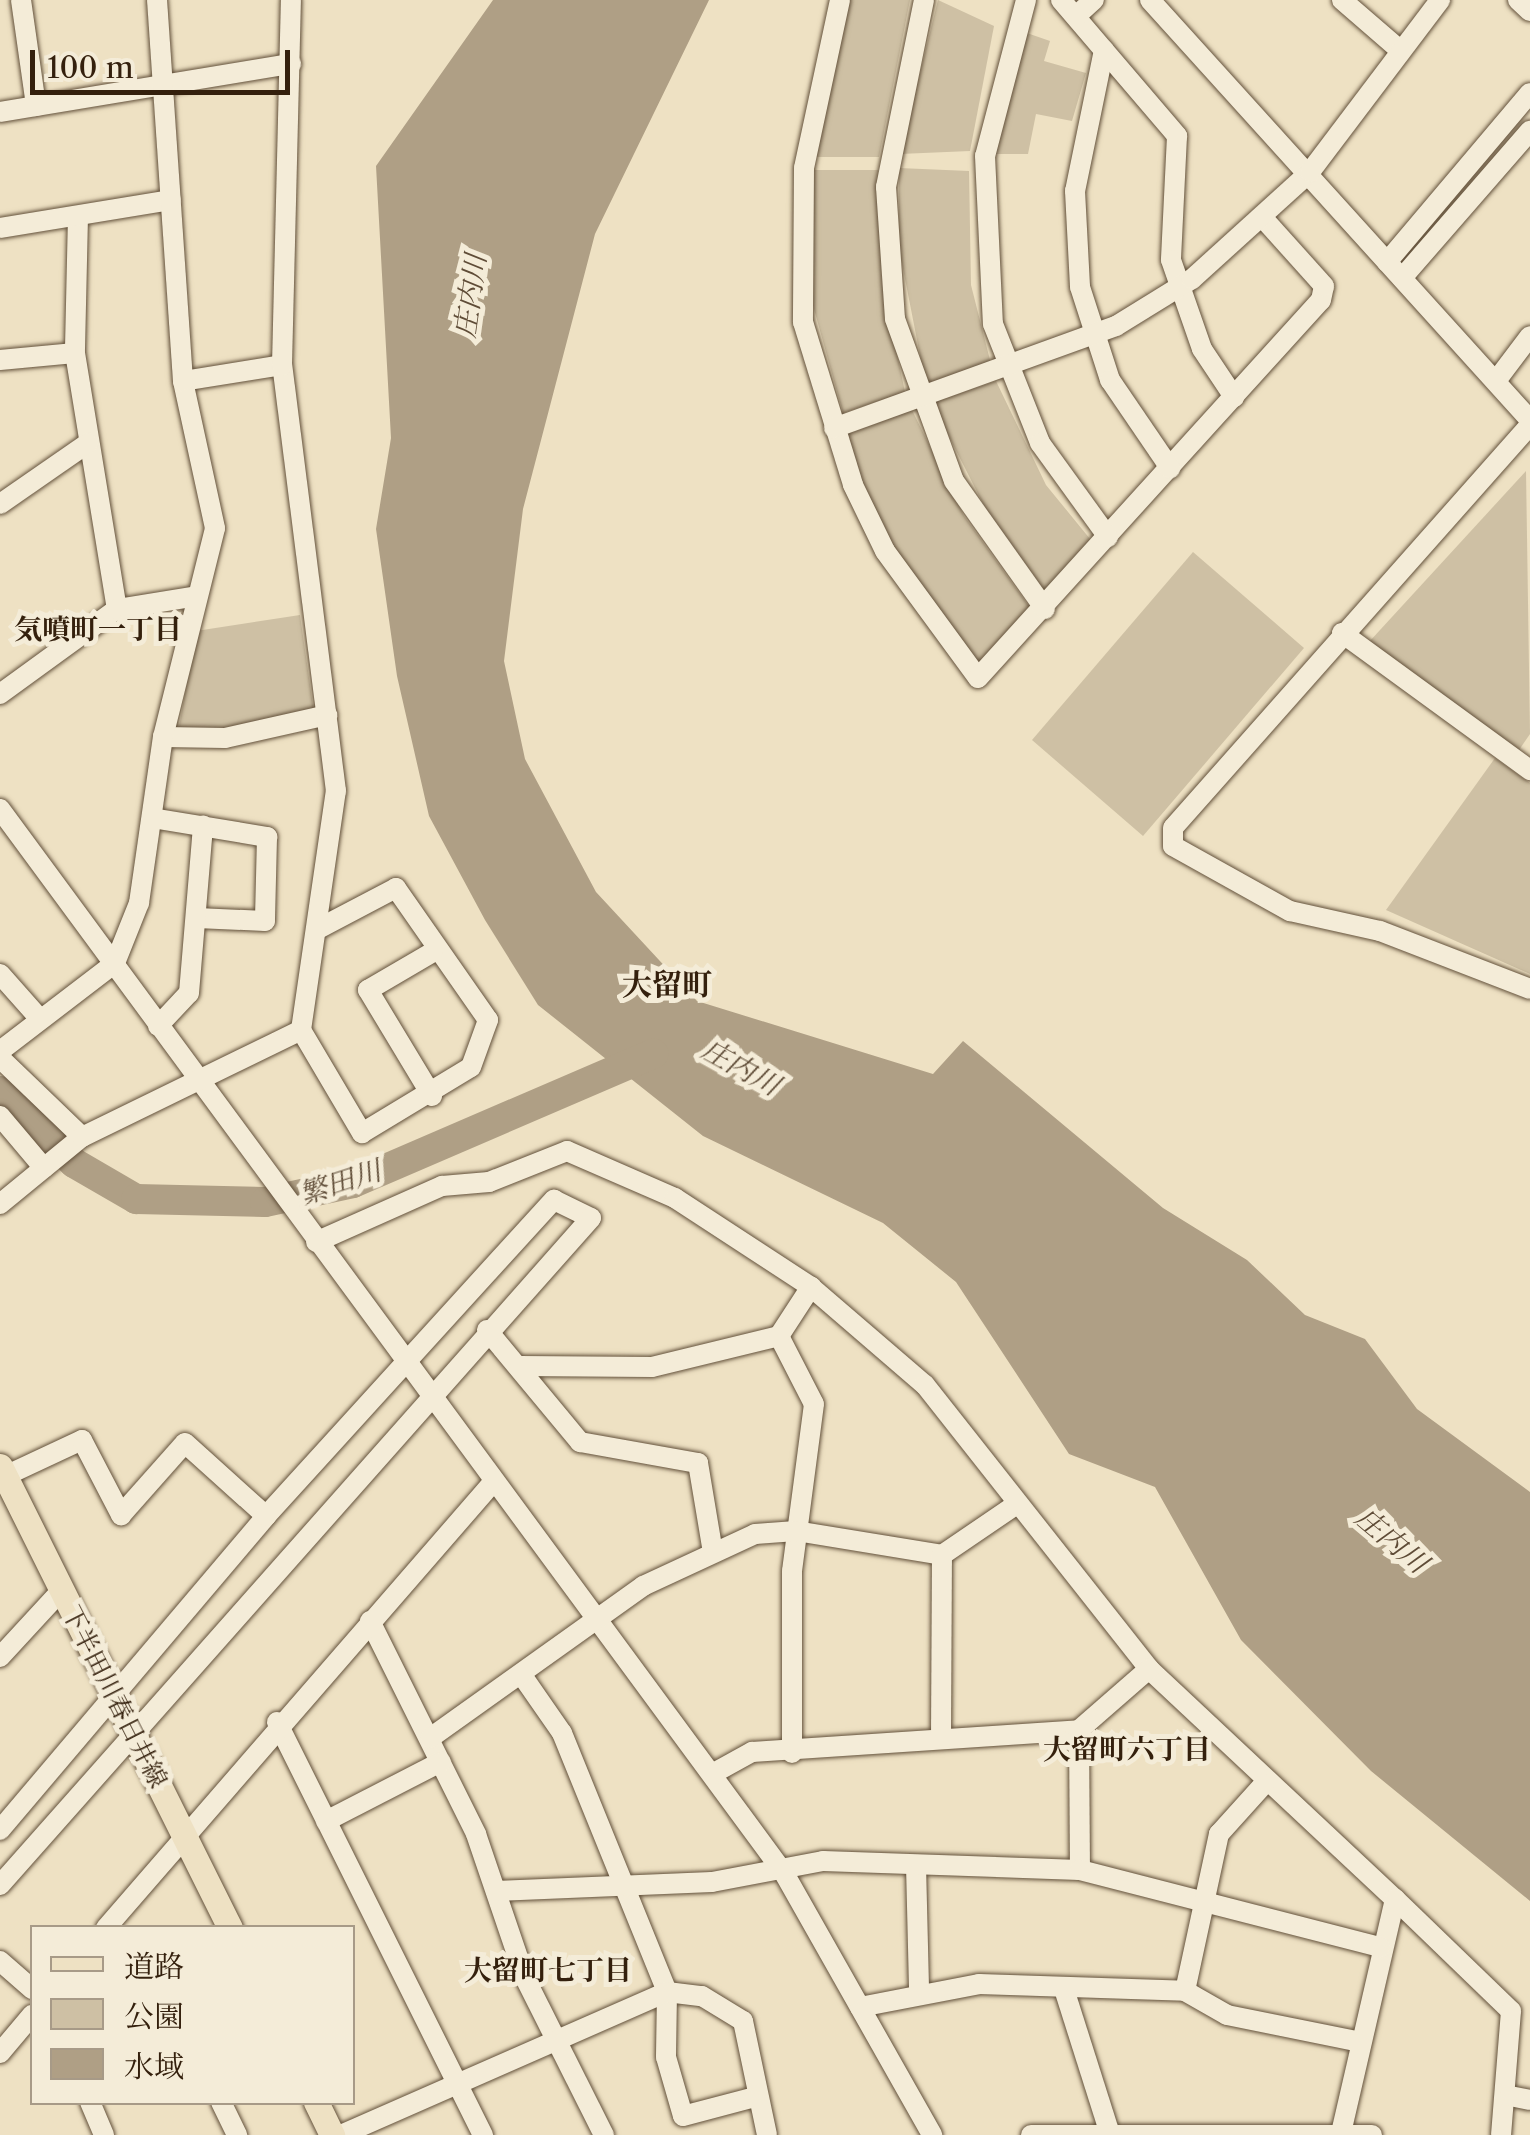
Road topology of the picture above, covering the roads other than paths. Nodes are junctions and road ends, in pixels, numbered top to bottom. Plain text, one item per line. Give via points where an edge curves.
1 (21, 0) edge
2 (157, 0) edge
3 (291, 0) edge
4 (840, 0) edge
5 (924, 0) edge
6 (1026, 0) edge
7 (1061, 0) edge
8 (1094, 0) edge
9 (1150, 0) edge
10 (1342, 0) edge
11 (1440, 0) edge
12 (1518, 0) edge
13 (1530, 11) edge
14 (1076, 16) junction
15 (1104, 50) junction
16 (1400, 50) junction
17 (291, 64) junction
18 (164, 86) junction
19 (1530, 94) edge
20 (36, 106) junction
21 (0, 112) edge
22 (1530, 131) edge
23 (1310, 172) junction
24 (171, 200) junction
25 (78, 216) junction
26 (1263, 218) junction
27 (0, 228) edge
28 (1387, 262) junction
29 (1402, 278) junction
30 (1178, 287) junction
31 (1094, 332) junction
32 (1530, 336) edge
33 (75, 353) junction
34 (0, 360) edge
35 (282, 365) junction
36 (1005, 366) junction
37 (1499, 376) junction
38 (183, 382) junction
39 (1234, 397) junction
40 (920, 400) junction
41 (1530, 422) edge
42 (834, 428) junction
43 (88, 442) junction
44 (1170, 468) junction
45 (0, 504) edge
46 (1108, 538) junction
47 (198, 596) junction
48 (1045, 608) junction
49 (117, 609) junction
50 (1342, 633) junction
51 (0, 694) edge
52 (327, 715) junction
53 (163, 736) junction
54 (1530, 770) edge
55 (2, 814) edge
56 (152, 818) junction
57 (204, 826) junction
58 (197, 918) junction
59 (316, 930) junction
60 (434, 952) junction
61 (115, 963) junction
62 (0, 974) edge
63 (1530, 990) edge
64 (40, 1019) junction
65 (158, 1026) junction
66 (301, 1030) junction
67 (0, 1055) edge
68 (198, 1082) junction
69 (432, 1096) junction
70 (0, 1116) edge
71 (81, 1138) junction
72 (44, 1167) junction
73 (0, 1204) edge
74 (316, 1241) junction
75 (812, 1288) junction
76 (486, 1330) junction
77 (780, 1336) junction
78 (406, 1364) junction
79 (520, 1366) junction
80 (427, 1394) junction
81 (2, 1471) edge
82 (494, 1481) junction
83 (1017, 1504) junction
84 (266, 1516) junction
85 (796, 1532) junction
86 (713, 1553) junction
87 (942, 1555) junction
88 (60, 1592) junction
89 (598, 1620) junction
90 (370, 1621) junction
91 (0, 1657) edge
92 (1149, 1669) junction
93 (521, 1674) junction
94 (112, 1696) junction
95 (277, 1722) junction
96 (1079, 1730) junction
97 (430, 1738) junction
98 (940, 1739) junction
99 (134, 1740) junction
100 (792, 1753) junction
101 (441, 1762) junction
102 (712, 1774) junction
103 (1264, 1784) junction
104 (326, 1820) junction
105 (0, 1830) edge
106 (183, 1832) junction
107 (916, 1865) junction
108 (1080, 1870) junction
109 (784, 1873) junction
110 (622, 1880) junction
111 (0, 1884) edge
112 (496, 1891) junction
113 (1205, 1897) junction
114 (1396, 1899) junction
115 (124, 1905) junction
116 (108, 1925) edge
117 (134, 1925) edge
118 (229, 1925) edge
119 (1380, 1947) junction
120 (0, 1961) edge
121 (30, 1987) edge
122 (1064, 1989) junction
123 (920, 1990) junction
124 (1185, 1991) junction
125 (667, 1992) junction
126 (860, 2007) junction
127 (30, 2017) edge
128 (555, 2037) junction
129 (1356, 2040) junction
130 (0, 2052) edge
131 (456, 2082) junction
132 (755, 2096) junction
133 (1520, 2098) edge
134 (91, 2105) edge
135 (223, 2105) edge
136 (317, 2105) edge
137 (1108, 2128) junction
138 (1342, 2128) junction
139 (104, 2135) edge
140 (238, 2135) edge
141 (332, 2135) edge
142 (341, 2135) edge
143 (483, 2135) edge
144 (604, 2135) edge
145 (767, 2135) edge
146 (932, 2135) edge
147 (1031, 2135) edge
148 (1372, 2135) edge
149 (1501, 2135) edge

1 - 20 street
2 - 18 street
3 - 17 street
4 - 42 street via 804,168 798,245 802,322
5 - 40 street via 886,187 896,318
6 - 36 street via 996,98 982,213
7 - 14 street
8 - 14 street
9 - 23 street
10 - 16 street
11 - 16 street
12 - 13 street
14 - 15 street
15 - 30 street via 1176,136 1168,206
15 - 31 street via 1075,191 1080,288
16 - 23 street
17 - 18 street
17 - 35 street
18 - 20 street
18 - 24 street
19 - 28 street
20 - 21 street
22 - 29 street
23 - 26 street
23 - 28 street
24 - 25 street
24 - 38 street
25 - 27 street
25 - 33 street
26 - 30 street
26 - 39 street via 1326,292
28 - 29 street
29 - 37 street
30 - 31 street
30 - 39 street via 1202,350
31 - 36 street
31 - 44 street via 1110,380
32 - 37 street
33 - 34 street
33 - 43 street
35 - 38 street
35 - 52 street via 298,548
36 - 40 street
36 - 46 street via 1040,443
37 - 41 street
38 - 47 street via 215,528
39 - 44 street
40 - 42 street
40 - 48 street via 954,482
41 - 50 street
42 - 48 street via 886,552 978,678
43 - 45 street
43 - 49 street
44 - 46 street
46 - 48 street
47 - 49 street
47 - 53 street
49 - 51 street
50 - 54 street
50 - 63 street via 1173,828 1174,846 1312,920 1380,931
52 - 53 street via 225,738
52 - 59 street via 336,791
53 - 56 street
55 - 61 street
56 - 57 street
56 - 61 street via 139,904
57 - 58 street
57 - 58 street via 267,837 265,921
58 - 65 street via 189,993
59 - 60 street via 396,888
59 - 66 street
60 - 69 street via 488,1020 470,1068
60 - 69 street via 368,990
61 - 64 street
61 - 65 street
62 - 64 street
64 - 67 street
65 - 68 street
66 - 68 street
66 - 69 street via 362,1132
67 - 71 street
68 - 71 street
68 - 74 street
70 - 72 street
71 - 72 street
72 - 73 street
74 - 75 street via 442,1186 489,1182 568,1151 675,1198
74 - 78 street
75 - 77 street
75 - 83 street via 925,1384
76 - 78 street via 591,1218 554,1200
76 - 79 street
76 - 80 street
77 - 79 street via 652,1367
77 - 85 street via 814,1404
78 - 80 street
78 - 84 street
79 - 86 street via 580,1442 698,1463
80 - 82 street
80 - 99 street
81 - 84 street via 82,1440 121,1515 185,1443
81 - 88 main road, 下半田川春日井線
82 - 89 street
82 - 90 street
83 - 87 street
83 - 92 street
84 - 94 street
85 - 86 street via 755,1534
85 - 87 street
85 - 100 street
86 - 89 street
87 - 98 street
88 - 91 street
88 - 94 main road, 下半田川春日井線
89 - 93 street
89 - 102 street
90 - 95 street
90 - 97 street
92 - 96 street
92 - 103 street
93 - 97 street
93 - 110 street via 562,1733
94 - 99 main road, 下半田川春日井線
94 - 105 street
95 - 104 street
95 - 106 street
96 - 98 street
96 - 108 street
97 - 101 street
98 - 100 street
99 - 106 main road, 下半田川春日井線
99 - 111 street
100 - 102 street via 752,1752
101 - 104 street
101 - 112 street
102 - 109 street
103 - 113 street via 1219,1834
103 - 114 street
104 - 131 street
106 - 115 street
106 - 118 main road, 下半田川春日井線
107 - 108 street
107 - 109 street via 822,1862
107 - 123 street
108 - 113 street
109 - 110 street
109 - 126 street
110 - 112 street
110 - 125 street
112 - 128 street
113 - 119 street
113 - 124 street
114 - 119 street
114 - 133 street via 1511,2011
115 - 116 street
115 - 117 street
119 - 129 street
120 - 121 street
122 - 123 street
122 - 124 street
122 - 137 street
123 - 126 street
124 - 129 street via 1227,2015
125 - 128 street
125 - 132 street via 702,1996 744,2021
125 - 132 street via 666,2057 684,2116
126 - 146 street
127 - 130 street
128 - 131 street
128 - 144 street
129 - 138 street
131 - 142 street
131 - 143 street
132 - 145 street
133 - 149 street
134 - 139 street
135 - 140 street
136 - 141 main road
137 - 138 street
137 - 147 street
138 - 148 street

